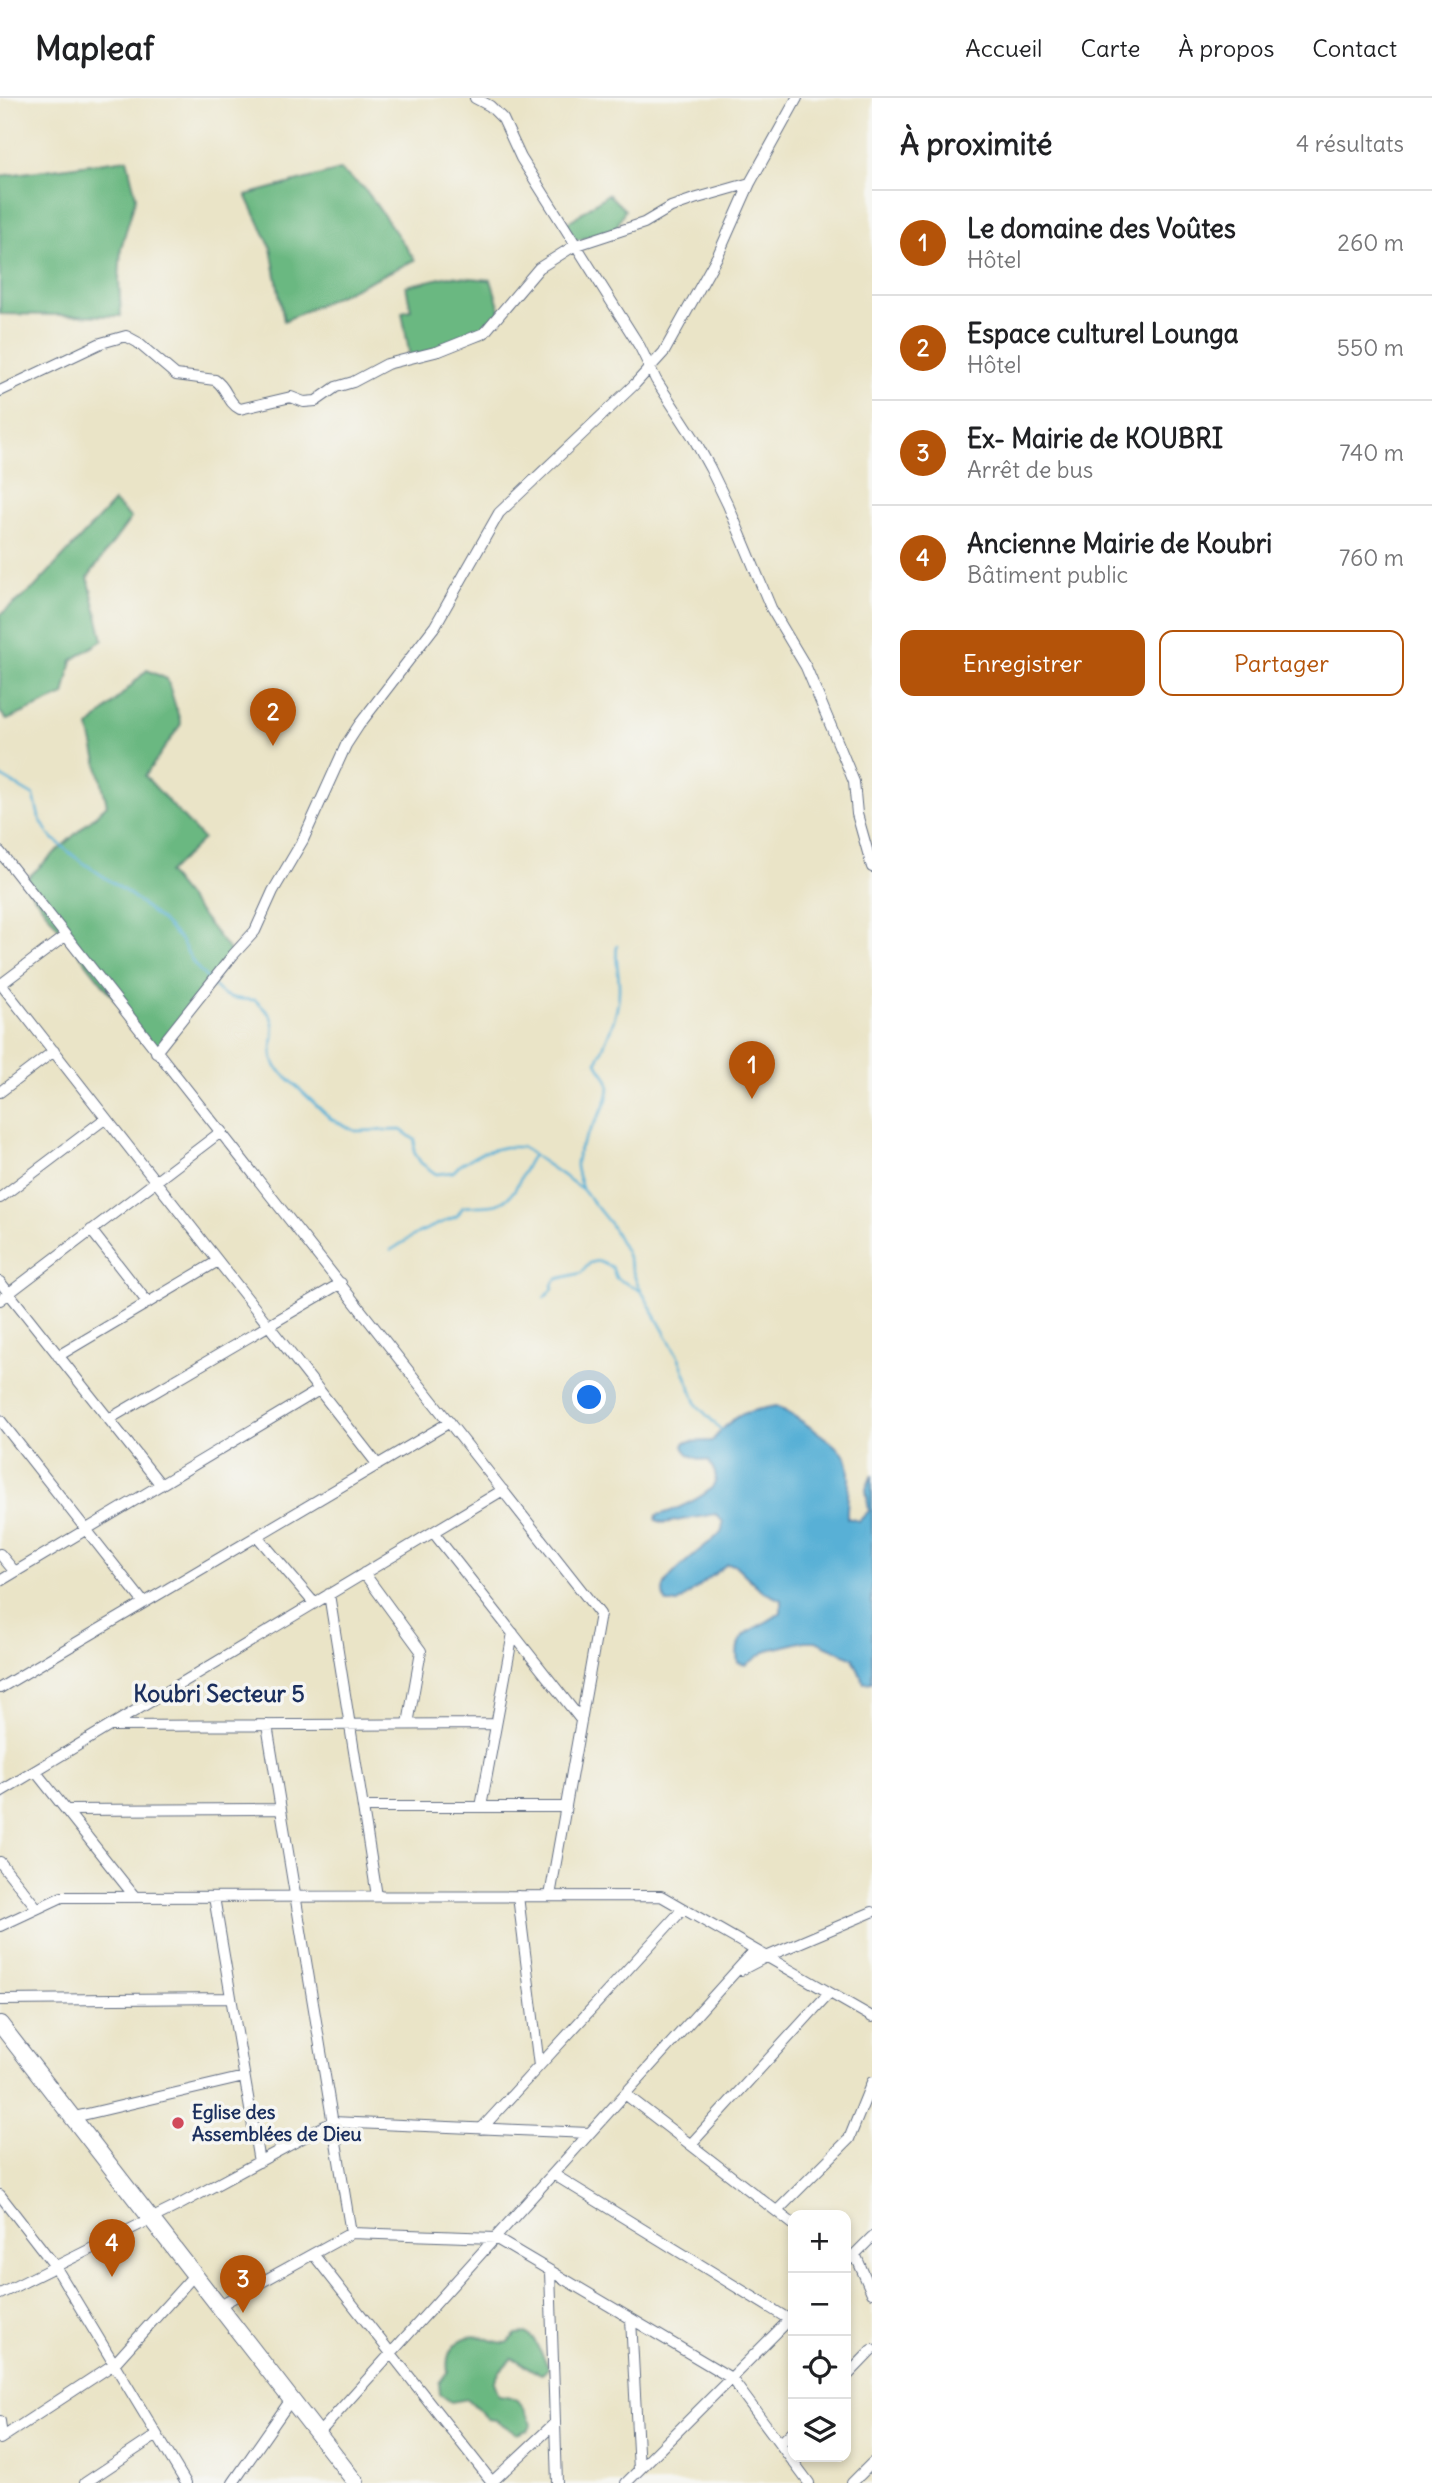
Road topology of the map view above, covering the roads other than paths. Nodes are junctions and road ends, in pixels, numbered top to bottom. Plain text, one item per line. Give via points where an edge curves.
1 (475, 98) edge
2 (797, 98) edge
3 (750, 183) junction
4 (574, 246) junction
5 (650, 369) junction
6 (0, 391) edge
7 (0, 852) edge
8 (872, 867) edge
9 (65, 936) junction
10 (0, 984) edge
11 (54, 1051) junction
12 (156, 1052) junction
13 (0, 1092) edge
14 (106, 1118) junction
15 (222, 1131) junction
16 (156, 1181) junction
17 (0, 1198) edge
18 (91, 1230) junction
19 (218, 1261) junction
20 (0, 1282) edge
21 (341, 1283) junction
22 (4, 1296) edge
23 (148, 1303) junction
24 (269, 1326) junction
25 (58, 1356) junction
26 (319, 1390) junction
27 (109, 1419) junction
28 (0, 1420) edge
29 (450, 1422) junction
30 (378, 1465) junction
31 (161, 1485) junction
32 (503, 1490) junction
33 (86, 1530) junction
34 (433, 1532) junction
35 (257, 1536) junction
36 (0, 1553) edge
37 (15, 1572) junction
38 (364, 1573) junction
39 (0, 1581) edge
40 (330, 1594) junction
41 (144, 1603) junction
42 (314, 1603) junction
43 (513, 1633) junction
44 (0, 1688) edge
45 (581, 1720) junction
46 (350, 1724) junction
47 (408, 1724) junction
48 (496, 1724) junction
49 (267, 1725) junction
50 (111, 1726) junction
51 (35, 1771) junction
52 (0, 1792) edge
53 (363, 1807) junction
54 (481, 1807) junction
55 (566, 1807) junction
56 (281, 1809) junction
57 (66, 1810) junction
58 (0, 1862) edge
59 (214, 1896) junction
60 (377, 1896) junction
61 (518, 1896) junction
62 (550, 1896) junction
63 (135, 1897) junction
64 (295, 1897) junction
65 (37, 1909) junction
66 (683, 1909) junction
67 (872, 1912) edge
68 (0, 1926) edge
69 (755, 1950) junction
70 (766, 1957) junction
71 (734, 1973) junction
72 (829, 1993) junction
73 (231, 1998) junction
74 (0, 2000) edge
75 (872, 2017) edge
76 (2, 2029) edge
77 (540, 2066) junction
78 (244, 2077) junction
79 (872, 2082) edge
80 (625, 2094) junction
81 (74, 2117) junction
82 (332, 2122) junction
83 (481, 2129) junction
84 (589, 2133) junction
85 (691, 2144) junction
86 (260, 2161) junction
87 (552, 2174) junction
88 (0, 2195) edge
89 (777, 2211) junction
90 (152, 2218) junction
91 (788, 2220) edge
92 (351, 2233) junction
93 (872, 2237) edge
94 (495, 2238) junction
95 (313, 2254) junction
96 (855, 2254) junction
97 (851, 2258) edge
98 (55, 2266) junction
99 (550, 2271) junction
100 (195, 2274) junction
101 (872, 2293) edge
102 (0, 2294) edge
103 (220, 2305) junction
104 (788, 2316) edge
105 (631, 2319) junction
106 (788, 2321) edge
107 (872, 2350) edge
108 (391, 2353) junction
109 (114, 2364) junction
110 (851, 2372) edge
111 (731, 2378) junction
112 (292, 2398) junction
113 (0, 2421) edge
114 (555, 2423) junction
115 (318, 2433) junction
116 (157, 2435) junction
117 (788, 2436) edge
118 (1, 2438) edge
119 (780, 2444) junction
120 (872, 2463) edge
121 (639, 2470) junction
122 (85, 2483) edge
123 (186, 2483) edge
124 (233, 2483) edge
125 (356, 2483) edge
126 (492, 2483) edge
127 (557, 2483) edge
128 (626, 2483) edge
129 (809, 2483) edge
130 (852, 2483) edge

1 - 4 street via 503,119
2 - 3 street
3 - 4 street via 671,207 644,223
3 - 5 street via 688,311
4 - 5 street
4 - 6 street via 539,268 484,333 387,364 316,401 291,397 240,409 220,383 176,375 126,336 101,343
5 - 8 street via 710,468 771,608 806,667 854,782 857,814
5 - 12 street via 499,513 435,626 346,745 255,931
7 - 9 street
9 - 10 street
9 - 12 street
10 - 11 street
11 - 13 street
11 - 14 street
12 - 15 street
14 - 16 street
14 - 17 street
15 - 16 street
15 - 21 street
16 - 18 street
16 - 19 street
18 - 22 street
18 - 23 street
19 - 23 street
19 - 24 street
20 - 22 street
21 - 24 street
21 - 29 street
22 - 25 street
23 - 25 street
24 - 26 street
24 - 27 street
25 - 27 street
26 - 30 street
26 - 31 street
27 - 31 street
28 - 33 street
29 - 30 street
29 - 32 street
30 - 35 street
31 - 33 street
32 - 34 street
32 - 45 street via 600,1614
33 - 37 street
33 - 41 street
34 - 38 street
34 - 43 street
35 - 41 street
35 - 42 street
36 - 37 street
37 - 39 street
38 - 40 street
38 - 47 street via 421,1651
40 - 42 street
40 - 46 street
41 - 44 street
42 - 50 street
43 - 45 street
43 - 48 street
45 - 55 street
46 - 47 street
46 - 49 street
46 - 53 street
47 - 48 street
48 - 54 street
49 - 50 street
49 - 56 street
50 - 51 street
51 - 52 street
51 - 57 street
53 - 54 street
53 - 60 street
54 - 55 street
55 - 62 street
56 - 57 street
56 - 64 street
57 - 63 street
58 - 65 street
59 - 63 street
59 - 64 street
59 - 73 street
60 - 61 street
60 - 64 street
61 - 62 street
61 - 77 street
62 - 66 street via 661,1896
63 - 65 street via 62,1896
64 - 82 street
65 - 68 street
66 - 69 street
66 - 77 street
67 - 70 street
69 - 70 street
69 - 71 street
70 - 71 street
70 - 72 street
71 - 80 street
72 - 75 street
72 - 85 street
73 - 74 street
73 - 78 street
76 - 81 highway
77 - 83 street
78 - 81 street
78 - 86 street
79 - 89 street via 849,2139
80 - 84 street
80 - 85 street
81 - 90 highway
82 - 83 street
82 - 86 street
82 - 92 street
83 - 84 street
84 - 87 street
85 - 89 street
86 - 90 street
87 - 94 street
87 - 104 street
88 - 98 street
89 - 91 street
90 - 98 street
90 - 100 highway
92 - 94 street
92 - 95 street
93 - 96 street
94 - 99 street
94 - 108 street
95 - 103 street
95 - 108 street
96 - 97 street
96 - 101 street
98 - 102 street
98 - 109 street
99 - 105 street
99 - 114 street
100 - 103 highway
100 - 109 street
103 - 112 highway
105 - 111 street
105 - 121 street
106 - 111 street
107 - 110 street
108 - 115 street
108 - 126 street
109 - 116 street
109 - 118 street
111 - 119 street
111 - 121 street
112 - 115 highway
112 - 124 street
113 - 118 street
114 - 126 street
114 - 127 street
115 - 125 highway
116 - 122 street
116 - 123 street
117 - 119 street
119 - 129 street
120 - 130 street
121 - 128 street

